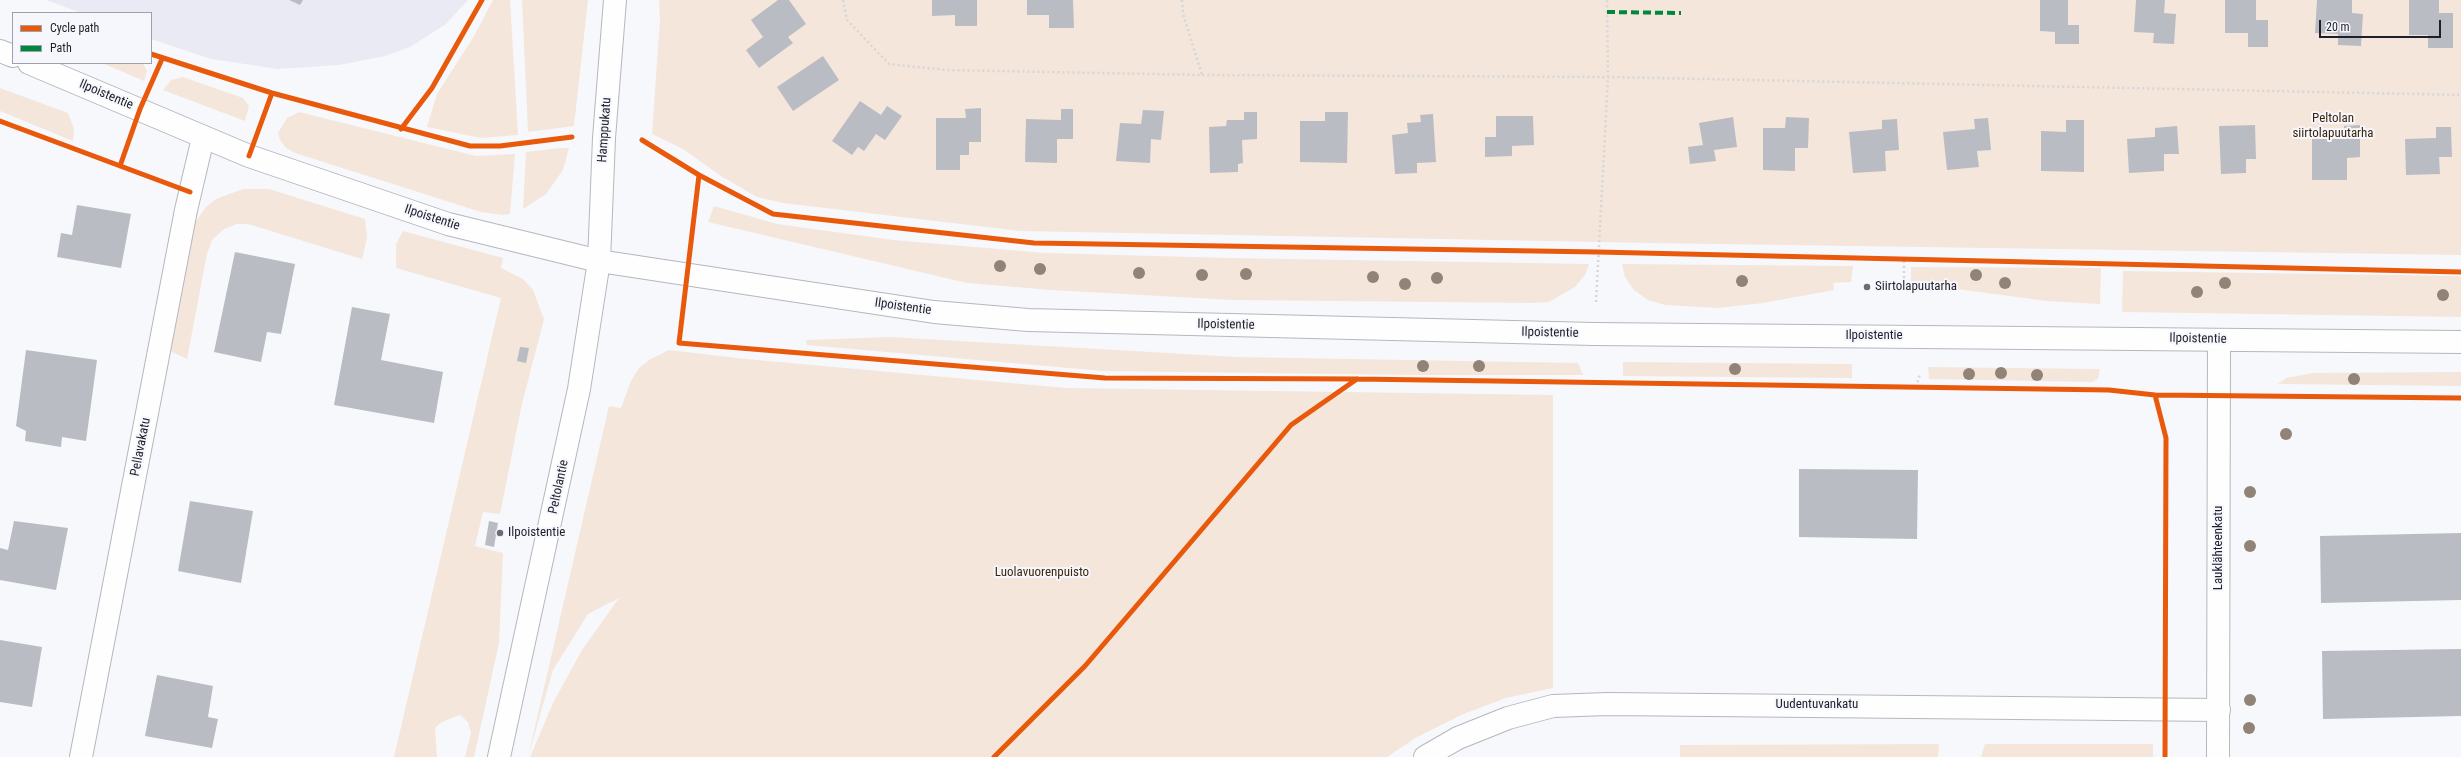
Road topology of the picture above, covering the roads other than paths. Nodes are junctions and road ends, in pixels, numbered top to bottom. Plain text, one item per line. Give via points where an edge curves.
1 (615, 0) edge
2 (0, 51) edge
3 (12, 56) edge
4 (31, 64) edge
5 (203, 138) junction
6 (598, 261) junction
7 (2219, 340) junction
8 (2461, 342) edge
9 (2219, 710) junction
10 (81, 757) edge
11 (499, 757) edge
12 (1425, 757) edge
13 (2218, 757) edge

1 - 6 street, Hamppukatu via 604,138
2 - 3 street
4 - 5 street, Ilpoistentie
5 - 6 street, Ilpoistentie via 448,224
5 - 10 street, Pellavakatu via 186,210
6 - 7 street, Ilpoistentie via 934,312 1028,320 1594,334
6 - 11 street, Peltolantie via 579,389
7 - 8 street, Ilpoistentie
7 - 9 street, Lauklähteenkatu
9 - 12 street, Uudentuvankatu via 1606,704 1553,706 1508,718 1458,738
9 - 13 street, Lauklähteenkatu

